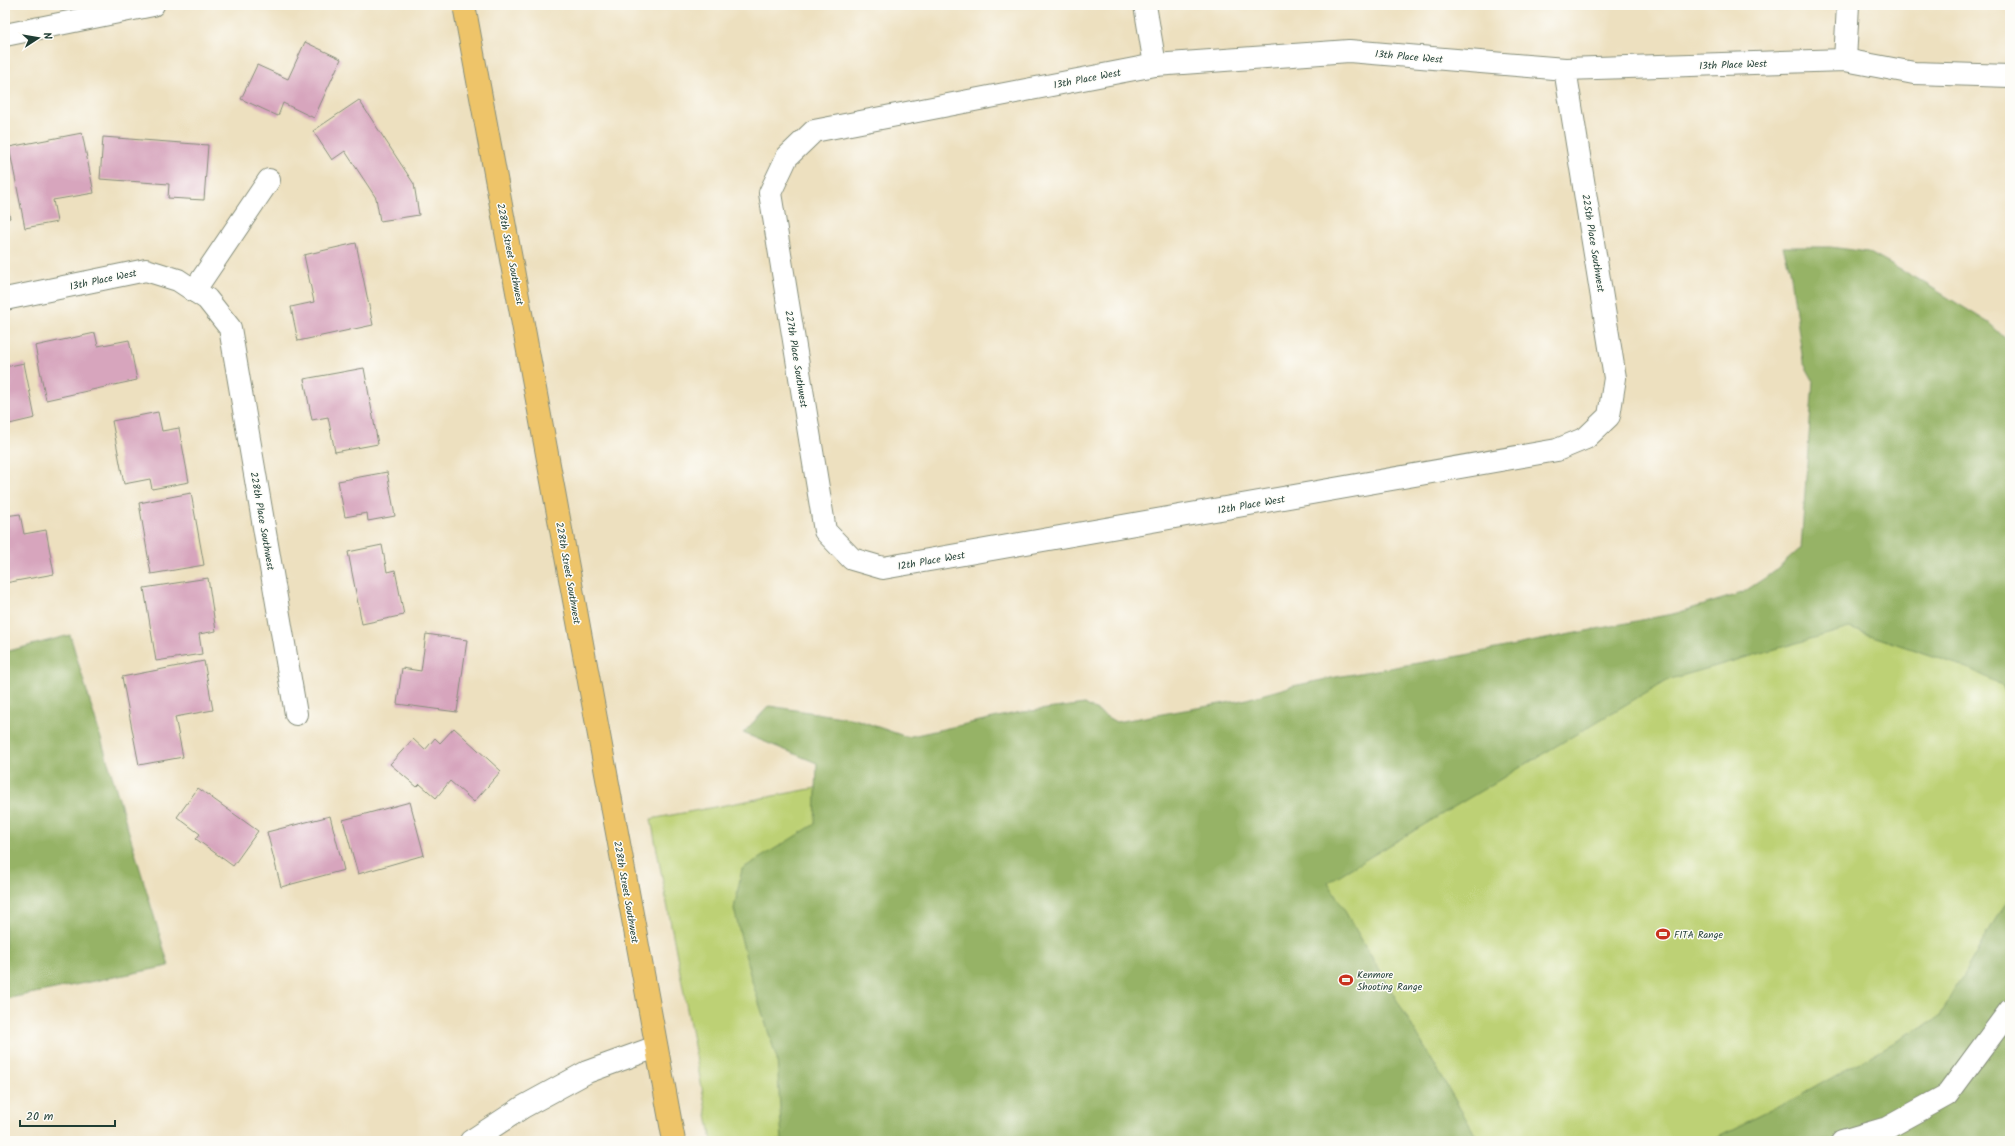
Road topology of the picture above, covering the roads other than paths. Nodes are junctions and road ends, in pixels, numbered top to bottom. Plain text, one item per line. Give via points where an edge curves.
1 (153, 5) edge
2 (464, 5) edge
3 (1145, 5) edge
4 (1848, 5) edge
5 (5, 35) edge
6 (1845, 60) junction
7 (1155, 65) junction
8 (1565, 69) junction
9 (2010, 76) edge
10 (814, 131) joint
11 (269, 180) dead end
12 (194, 291) junction
13 (5, 299) edge
14 (230, 328) joint
15 (1609, 416) joint
16 (883, 568) joint
17 (296, 714) dead end
18 (2010, 1010) edge
19 (656, 1046) junction
20 (471, 1141) edge
21 (674, 1141) edge
22 (1842, 1141) edge

1 - 5 street
2 - 19 main road, 228th Street Southwest
3 - 7 street
4 - 6 street
6 - 8 street, 13th Place West
6 - 9 street, 13th Place West via 1914,73
7 - 8 street, 13th Place West via 1349,51
7 - 10 street, 13th Place West
8 - 15 street, 225th Place Southwest via 1616,378
10 - 16 street, 227th Place Southwest via 787,157 770,193 825,531 852,559
11 - 12 street
12 - 13 street, 13th Place West via 178,280 146,270
12 - 14 street, 13th Place West via 207,299
14 - 17 street, 228th Place Southwest
15 - 16 street, 12th Place West via 1586,438 1557,450
18 - 22 street via 1947,1095 1887,1128
19 - 20 street via 587,1072 523,1107
19 - 21 main road, 228th Street Southwest

